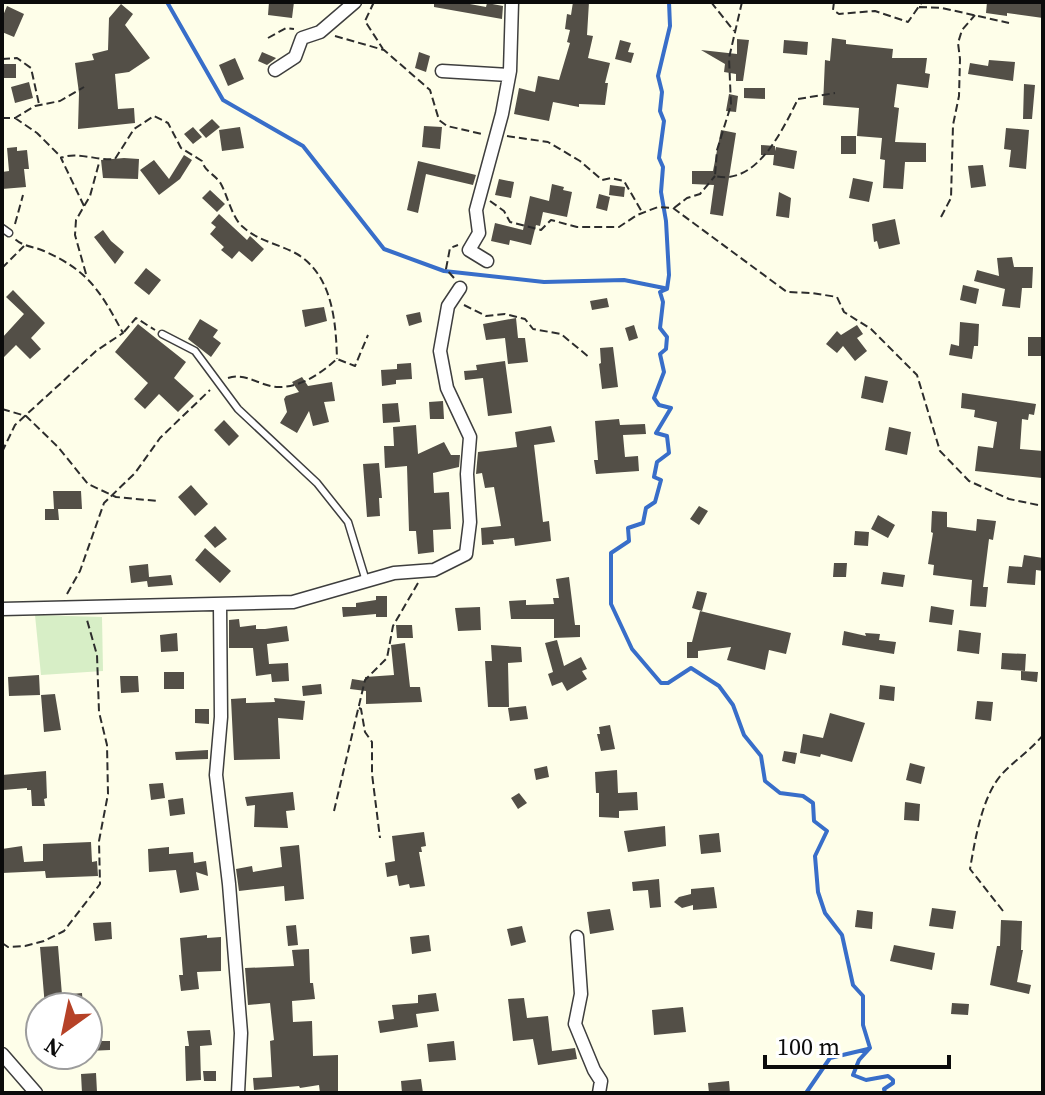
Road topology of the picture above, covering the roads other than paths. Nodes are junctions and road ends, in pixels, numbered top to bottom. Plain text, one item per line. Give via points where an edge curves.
1 (355, 2) edge
2 (512, 2) edge
3 (275, 70) dead end
4 (442, 71) dead end
5 (509, 75) junction
6 (2, 228) edge
7 (9, 233) road end
8 (487, 261) dead end
9 (460, 288) road end
10 (162, 334) road end
11 (366, 581) junction
12 (220, 605) junction
13 (2, 609) edge
14 (577, 937) dead end
15 (2, 1054) edge
16 (36, 1093) edge
17 (238, 1093) edge
18 (599, 1093) edge

1 - 3 street via 320,32 302,38 295,57
2 - 5 street
4 - 5 street
5 - 8 street via 476,210 479,233 469,250
6 - 7 lane
9 - 11 street via 448,306 440,351 447,388 470,437 466,554 429,570
10 - 11 lane via 195,351 238,409 317,483 348,522
11 - 12 street via 293,602
12 - 13 street
12 - 17 street via 216,775 241,1033
14 - 18 street via 581,994 575,1024 601,1081
15 - 16 street

